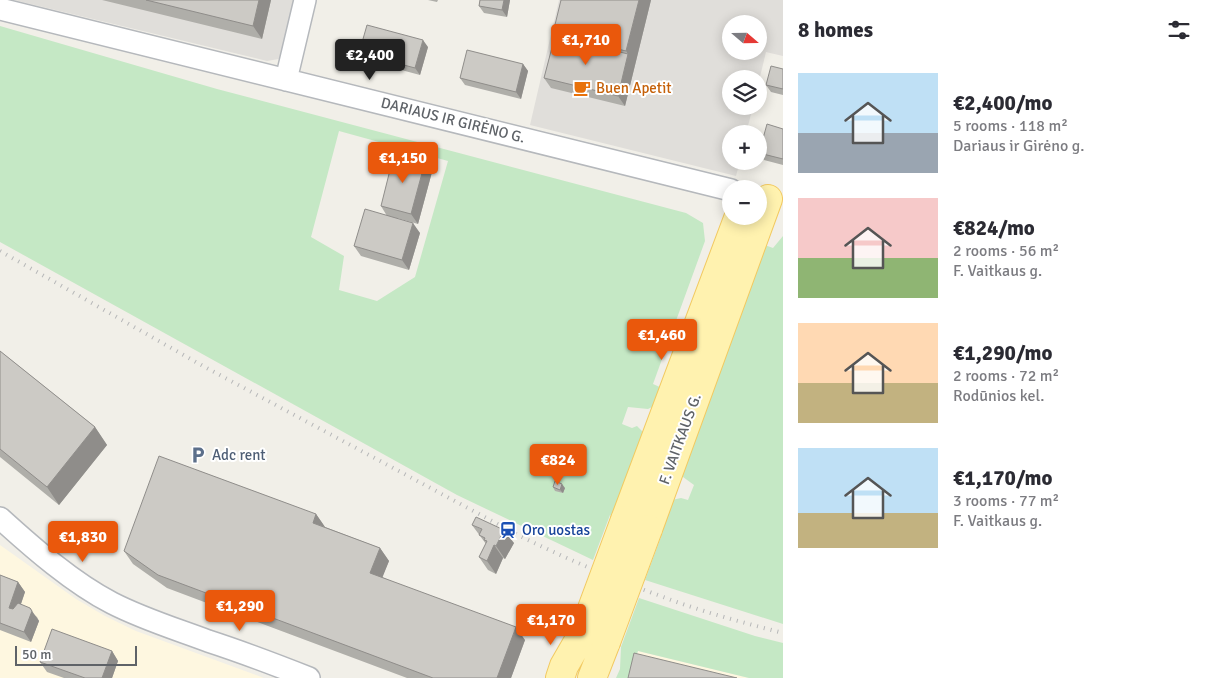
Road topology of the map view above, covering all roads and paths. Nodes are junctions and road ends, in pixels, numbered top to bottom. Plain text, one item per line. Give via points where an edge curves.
1 (305, 0) edge
2 (0, 9) edge
3 (286, 80) junction
4 (722, 188) edge
5 (770, 200) edge
6 (736, 225) edge
7 (0, 518) edge
8 (636, 524) junction
9 (594, 637) junction
10 (309, 678) edge
11 (560, 678) edge
12 (592, 678) edge

1 - 3 street
2 - 3 street, DARIAUS IR GIRĖNO G.
3 - 4 street, DARIAUS IR GIRĖNO G.
5 - 8 main road, F. VAITKAUS G.
6 - 8 main road, F. VAITKAUS G.
7 - 10 street via 62,570 111,603 148,620
8 - 9 main road, F. VAITKAUS G., bridge
9 - 11 main road, F. VAITKAUS G. via 564,666
9 - 12 main road, F. VAITKAUS G.

